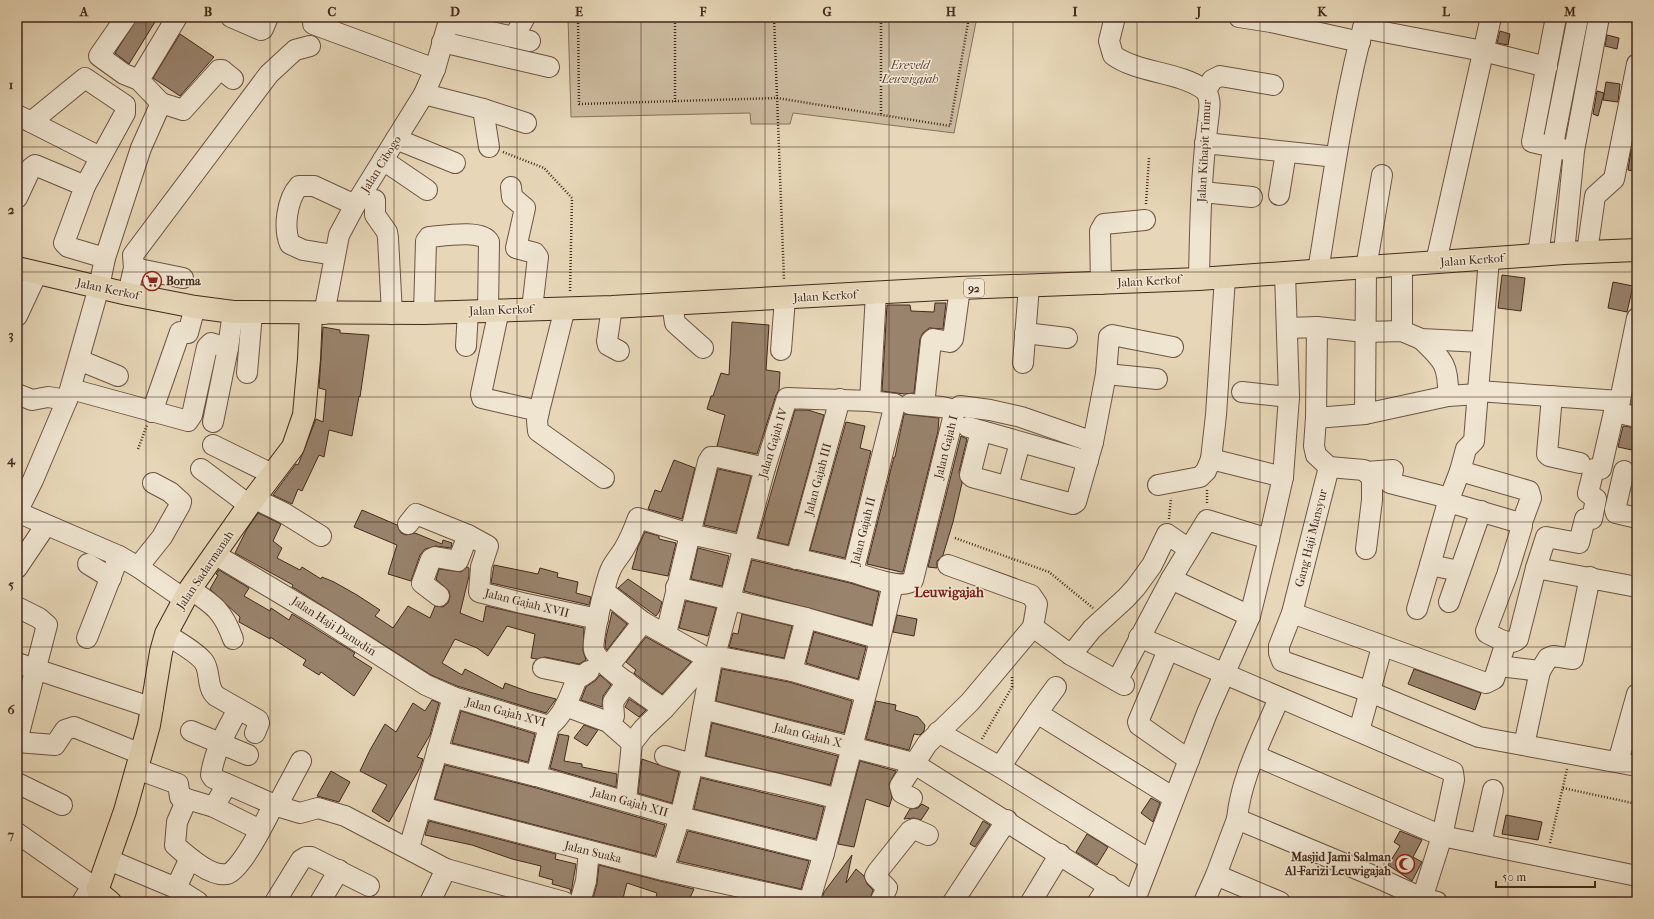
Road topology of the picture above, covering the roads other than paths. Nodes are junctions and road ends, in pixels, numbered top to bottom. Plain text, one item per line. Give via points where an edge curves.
1 (126, 17) edge
2 (177, 17) edge
3 (231, 17) edge
4 (268, 17) edge
5 (525, 17) edge
6 (1115, 17) edge
7 (1239, 17) edge
8 (1491, 17) edge
9 (1556, 17) edge
10 (1578, 17) edge
11 (1599, 17) edge
12 (449, 19) edge
13 (313, 24) dead end
14 (1363, 29) edge
15 (442, 42) junction
16 (310, 46) dead end
17 (1483, 51) junction
18 (99, 56) junction
19 (1637, 64) edge
20 (549, 67) dead end
21 (1547, 67) junction
22 (435, 69) junction
23 (85, 78) junction
24 (233, 79) dead end
25 (139, 80) junction
26 (1273, 85) dead end
27 (1206, 91) junction
28 (1634, 92) edge
29 (424, 94) junction
30 (161, 102) junction
31 (483, 109) junction
32 (24, 118) edge
33 (526, 123) dead end
34 (396, 138) junction
35 (1205, 143) junction
36 (490, 147) road end
37 (1553, 148) junction
38 (1574, 151) junction
39 (1286, 152) junction
40 (100, 157) junction
41 (1336, 157) junction
42 (383, 160) junction
43 (455, 163) dead end
44 (1382, 175) dead end
45 (20, 186) edge
46 (85, 186) junction
47 (511, 187) dead end
48 (427, 190) dead end
49 (1202, 192) junction
50 (1280, 195) dead end
51 (1252, 197) dead end
52 (375, 200) dead end
53 (355, 205) junction
54 (1145, 220) road end
55 (1637, 250) edge
56 (1587, 252) junction
57 (1564, 253) junction
58 (334, 255) junction
59 (1538, 255) junction
60 (105, 258) junction
61 (1489, 259) junction
62 (1436, 262) junction
63 (1402, 265) junction
64 (134, 268) junction
65 (1366, 268) junction
66 (27, 270) edge
67 (1318, 271) junction
68 (1285, 273) junction
69 (1225, 277) junction
70 (1199, 279) junction
71 (1101, 284) junction
72 (1029, 286) junction
73 (99, 287) junction
74 (960, 288) junction
75 (876, 293) junction
76 (128, 294) junction
77 (785, 298) junction
78 (164, 301) junction
79 (672, 303) junction
80 (612, 306) junction
81 (195, 307) junction
82 (568, 308) junction
83 (532, 309) junction
84 (485, 311) junction
85 (242, 313) junction
86 (424, 313) junction
87 (318, 314) junction
88 (392, 314) junction
89 (17, 316) edge
90 (1637, 318) edge
91 (1317, 327) junction
92 (1288, 328) junction
93 (1365, 332) junction
94 (1402, 332) junction
95 (1025, 334) junction
96 (1067, 338) dead end
97 (1422, 339) junction
98 (1482, 342) junction
99 (466, 346) dead end
100 (1173, 347) dead end
101 (228, 348) junction
102 (703, 348) dead end
103 (781, 350) dead end
104 (1633, 350) edge
105 (619, 351) dead end
106 (79, 360) junction
107 (1023, 363) dead end
108 (247, 373) dead end
109 (1106, 374) junction
110 (118, 376) dead end
111 (1157, 379) dead end
112 (1242, 392) dead end
113 (1478, 392) junction
114 (17, 394) edge
115 (69, 395) junction
116 (1448, 396) junction
117 (1552, 396) junction
118 (1289, 397) junction
119 (840, 399) junction
120 (870, 401) junction
121 (895, 404) junction
122 (924, 405) junction
123 (1617, 406) junction
124 (539, 411) junction
125 (152, 412) junction
126 (1365, 414) junction
127 (954, 416) junction
128 (1637, 417) edge
129 (1316, 418) junction
130 (214, 422) dead end
131 (981, 431) junction
132 (1093, 442) junction
133 (1020, 443) junction
134 (213, 445) dead end
135 (1088, 462) junction
136 (1580, 463) dead end
137 (1329, 467) junction
138 (765, 468) junction
139 (201, 469) dead end
140 (1460, 471) junction
141 (1624, 471) dead end
142 (1366, 472) junction
143 (272, 474) junction
144 (1283, 477) junction
145 (604, 478) dead end
146 (153, 483) dead end
147 (1008, 486) junction
148 (1449, 500) junction
149 (252, 502) junction
150 (1481, 511) junction
151 (17, 512) edge
152 (1637, 518) edge
153 (408, 524) dead end
154 (46, 525) junction
155 (1521, 526) junction
156 (690, 534) junction
157 (321, 536) dead end
158 (468, 536) junction
159 (1546, 537) junction
160 (1269, 539) junction
161 (744, 546) junction
162 (1189, 548) junction
163 (1366, 549) dead end
164 (216, 555) junction
165 (119, 556) junction
166 (796, 559) junction
167 (458, 561) junction
168 (88, 564) dead end
169 (948, 565) dead end
170 (1430, 565) junction
171 (138, 567) junction
172 (481, 567) junction
173 (17, 568) edge
174 (1536, 568) junction
175 (1459, 571) junction
176 (853, 572) junction
177 (1590, 577) junction
178 (110, 578) junction
179 (1171, 579) junction
180 (893, 584) junction
181 (676, 587) junction
182 (1637, 587) edge
183 (605, 592) junction
184 (187, 594) junction
185 (439, 596) dead end
186 (731, 599) junction
187 (1449, 602) dead end
188 (17, 607) edge
189 (1417, 608) dead end
190 (1292, 613) junction
191 (1250, 616) junction
192 (806, 618) junction
193 (598, 619) junction
194 (643, 622) junction
195 (1033, 627) junction
196 (166, 634) junction
197 (666, 634) junction
198 (1139, 637) junction
199 (87, 638) dead end
200 (233, 639) dead end
201 (880, 639) junction
202 (1506, 642) junction
203 (1382, 647) junction
204 (1168, 650) junction
205 (1072, 655) junction
206 (710, 657) junction
207 (17, 663) edge
208 (604, 663) junction
209 (1499, 666) junction
210 (543, 668) dead end
211 (36, 670) junction
212 (792, 671) junction
213 (1540, 671) junction
214 (1224, 672) junction
215 (578, 676) junction
216 (627, 682) junction
217 (1056, 686) dead end
218 (1370, 692) junction
219 (866, 693) junction
220 (1637, 694) edge
221 (453, 697) junction
222 (1279, 698) junction
223 (565, 706) junction
224 (153, 708) junction
225 (238, 709) junction
226 (664, 709) junction
227 (703, 709) junction
228 (1038, 713) junction
229 (608, 722) junction
230 (549, 726) junction
231 (191, 731) dead end
232 (1359, 731) junction
233 (938, 732) junction
234 (255, 733) dead end
235 (17, 742) edge
236 (632, 743) junction
237 (220, 744) junction
238 (1524, 745) junction
239 (851, 746) junction
240 (437, 751) junction
241 (248, 755) dead end
242 (665, 756) dead end
243 (1256, 756) junction
244 (1189, 760) junction
245 (301, 761) dead end
246 (139, 762) junction
247 (1618, 762) junction
248 (913, 763) junction
249 (693, 764) junction
250 (1637, 766) edge
251 (1000, 768) junction
252 (536, 776) junction
253 (227, 784) junction
254 (20, 788) edge
255 (1493, 790) dead end
256 (187, 798) junction
257 (912, 798) dead end
258 (1174, 798) junction
259 (838, 799) junction
260 (626, 801) junction
261 (62, 805) dead end
262 (276, 805) junction
263 (214, 807) junction
264 (421, 807) junction
265 (680, 817) junction
266 (1237, 819) junction
267 (1007, 820) junction
268 (260, 830) junction
269 (17, 833) edge
270 (928, 835) dead end
271 (1442, 836) junction
272 (1481, 844) junction
273 (409, 848) junction
274 (590, 851) junction
275 (824, 853) junction
276 (1060, 854) junction
277 (190, 858) junction
278 (109, 860) junction
279 (1150, 860) junction
280 (446, 869) junction
281 (339, 870) junction
282 (663, 870) junction
283 (1216, 875) junction
284 (1637, 876) edge
285 (1109, 885) junction
286 (369, 886) dead end
287 (176, 888) junction
288 (96, 895) edge
289 (1135, 899) edge
290 (559, 901) edge
291 (1427, 901) edge
292 (198, 902) edge
293 (275, 902) edge
294 (320, 902) edge
295 (430, 902) edge
296 (580, 902) edge
297 (808, 902) edge
298 (880, 902) edge
299 (953, 902) edge
300 (1031, 902) edge
301 (1098, 902) edge
302 (1204, 902) edge
303 (1280, 902) edge

1 - 18 street
2 - 25 street
3 - 4 street via 261,30
5 - 12 street via 522,39
6 - 27 street, Jalan Kihapit Timur via 1109,41 1113,55
7 - 14 street
8 - 17 street
9 - 21 street
10 - 37 street
11 - 38 street
12 - 15 street, Jalan Cibogo
13 - 22 street
14 - 17 street
14 - 41 street
15 - 20 street
15 - 22 street, Jalan Cibogo
16 - 64 street via 294,50 268,74 133,255
17 - 21 street
17 - 62 street
18 - 23 street
18 - 25 street via 124,74
19 - 28 street
21 - 37 street via 1532,142
22 - 29 street, Jalan Cibogo
23 - 32 street
23 - 40 street via 125,105 125,113
24 - 30 street via 219,70 183,110
25 - 30 street
26 - 27 street via 1220,76 1212,80
27 - 35 street, Jalan Kihapit Timur via 1209,100
28 - 56 street via 1614,179 1595,196
29 - 31 street
29 - 34 street, Jalan Cibogo
30 - 60 street via 141,148
31 - 33 street
31 - 36 street
32 - 40 street
34 - 42 street, Jalan Cibogo
34 - 43 street
35 - 39 street
35 - 49 street, Jalan Kihapit Timur
37 - 38 street
37 - 59 street
38 - 57 street
39 - 41 street
39 - 50 street
40 - 46 street
41 - 67 street
42 - 48 street
42 - 53 street, Jalan Cibogo
44 - 65 street
45 - 46 street via 35,165
46 - 60 street via 64,243 68,247
47 - 83 street via 512,197 525,208 516,248 534,253 538,257
49 - 51 street
49 - 70 street, Jalan Kihapit Timur
52 - 88 street via 375,215 387,232 388,238
53 - 58 street, Jalan Cibogo via 339,235
53 - 58 street via 314,186 299,186 294,192 287,224 290,244 303,250
54 - 71 street via 1102,226
55 - 56 main road, Jalan Kerkof / 92
56 - 57 main road, Jalan Kerkof / 92
57 - 59 main road, Jalan Kerkof / 92
58 - 87 street, Jalan Cibogo
59 - 61 main road, Jalan Kerkof / 92
60 - 73 street
61 - 62 main road, Jalan Kerkof / 92
61 - 98 street
62 - 63 main road, Jalan Kerkof / 92
63 - 65 main road, Jalan Kerkof / 92
63 - 94 street
64 - 76 street
64 - 78 street via 176,277
65 - 67 main road, Jalan Kerkof / 92
65 - 93 street
66 - 73 main road, Jalan Kerkof / 92
66 - 89 street
67 - 68 main road, Jalan Kerkof / 92
68 - 69 main road, Jalan Kerkof / 92
68 - 92 street
69 - 70 main road, Jalan Kerkof / 92
69 - 144 street via 1216,415 1188,475
70 - 71 main road, Jalan Kerkof / 92
71 - 72 main road, Jalan Kerkof / 92
72 - 74 main road, Jalan Kerkof / 92
72 - 95 street
73 - 76 main road, Jalan Kerkof / 92
73 - 106 street
74 - 75 main road, Jalan Kerkof / 92
74 - 122 street via 953,339 950,342 932,340
75 - 77 main road, Jalan Kerkof / 92
75 - 120 street
76 - 78 main road, Jalan Kerkof / 92
77 - 79 main road, Jalan Kerkof / 92
77 - 103 street
78 - 81 main road, Jalan Kerkof / 92
79 - 80 main road, Jalan Kerkof / 92
79 - 102 street via 675,323
80 - 82 main road, Jalan Kerkof / 92
80 - 105 street via 607,341
81 - 85 main road, Jalan Kerkof / 92
81 - 125 street via 188,333 180,332
82 - 83 main road, Jalan Kerkof / 92
82 - 124 street
83 - 84 main road, Jalan Kerkof / 92
84 - 86 main road, Jalan Kerkof / 92
84 - 86 street via 489,242 479,234 429,237 426,241
84 - 99 street
84 - 124 street via 482,398
85 - 87 main road, Jalan Kerkof / 92
85 - 101 street
85 - 108 street
86 - 88 main road, Jalan Kerkof / 92
87 - 88 main road, Jalan Kerkof / 92
87 - 143 main road, Jalan Sadarmanah via 309,359 304,415 293,447
90 - 104 street
91 - 92 street
91 - 93 street
91 - 129 street
92 - 118 street
93 - 94 street
93 - 126 street
94 - 97 street
95 - 96 street
95 - 107 street
97 - 98 street
97 - 116 street via 1440,358 1449,376
98 - 113 street
100 - 109 street via 1112,335 1107,342
101 - 125 street via 208,343 192,415 188,421
101 - 130 street
104 - 123 street
106 - 110 street
106 - 115 street
109 - 111 street
109 - 132 street
112 - 118 street
113 - 116 street
113 - 117 street
113 - 140 street via 1474,441 1466,449
114 - 115 street via 32,400
115 - 125 street
115 - 151 street
116 - 126 street
117 - 123 street
117 - 136 street via 1547,454
118 - 144 street
119 - 120 street, Jalan Gajah IV
119 - 138 street, Jalan Gajah IV via 787,398
119 - 166 street, Jalan Gajah III
120 - 121 street
121 - 122 street
121 - 176 street, Jalan Gajah II
122 - 127 street
123 - 128 street
123 - 159 street via 1601,469 1594,469 1588,493 1596,498 1592,520 1586,519 1579,543
124 - 145 street via 538,431
126 - 129 street
127 - 131 street
127 - 132 street, Jalan Gajah I via 962,405 990,410 1021,417
127 - 180 street, Jalan Gajah I via 913,580 909,583
129 - 137 street via 1316,455
131 - 133 street
131 - 147 street via 970,475 974,479
132 - 135 street
133 - 135 street
133 - 147 street
134 - 143 street
135 - 147 street via 1076,502 1073,504
137 - 142 street
137 - 190 street, Gang Haji Mansyur
138 - 156 street via 711,457
138 - 161 street, Jalan Gajah IV
139 - 149 street
140 - 148 street
140 - 155 street via 1529,492 1531,498
141 - 152 street via 1615,510 1616,513
142 - 148 street via 1393,470 1390,483
142 - 163 street via 1370,474 1373,483
143 - 149 main road, Jalan Sadarmanah
144 - 160 street
146 - 171 street via 170,492 180,505 162,537
148 - 150 street
148 - 170 street
149 - 157 street via 284,513
149 - 164 main road, Jalan Sadarmanah
150 - 155 street
150 - 175 street
151 - 154 street
153 - 158 street via 413,516 419,515
154 - 165 street
154 - 173 street
155 - 159 street via 1546,534
155 - 202 street via 1507,575 1486,631
156 - 161 street, Jalan Gajah II
156 - 181 street
156 - 183 street, Jalan Gajah II via 638,518 631,536 610,571
158 - 167 street
158 - 172 street via 487,544 488,550
159 - 174 street
160 - 162 street via 1207,520
160 - 191 street
161 - 166 street, Jalan Gajah II
161 - 186 street
162 - 179 street
162 - 205 street via 1167,534 1152,565 1136,587 1104,617
164 - 184 main road, Jalan Sadarmanah
164 - 221 street, Jalan Haji Danudin via 320,616 426,685
165 - 171 street
165 - 178 street
166 - 176 street, Jalan Gajah II
167 - 172 street
167 - 185 street via 435,557 431,559 422,583
168 - 178 street
169 - 195 street via 1031,595 1037,604
170 - 175 street
170 - 189 street
171 - 184 street
172 - 193 street, Jalan Gajah XVII via 478,589 482,593
174 - 177 street
174 - 202 street via 1518,639
175 - 187 street
176 - 180 street
177 - 182 street
177 - 213 street via 1573,659 1553,656 1548,658
178 - 199 street
179 - 191 street
179 - 198 street
180 - 201 street
181 - 186 street
181 - 197 street
183 - 193 street
183 - 194 street
184 - 196 main road, Jalan Sadarmanah
184 - 200 street via 212,603 227,623
186 - 192 street
186 - 206 street
188 - 211 street via 47,625
190 - 203 street
190 - 218 street, Gang Haji Mansyur via 1279,646 1282,661
191 - 214 street
192 - 201 street
192 - 212 street
193 - 208 street via 593,647
194 - 197 street
194 - 208 street
195 - 205 street
195 - 233 street via 970,702
196 - 224 main road, Jalan Sadarmanah via 160,652
196 - 225 street via 204,661 212,692
197 - 206 street
198 - 204 street
198 - 205 street via 1120,683
201 - 219 street
202 - 209 street
203 - 209 street via 1486,683 1494,680
203 - 218 street
204 - 214 street
204 - 244 street via 1138,722
206 - 212 street
206 - 226 street
206 - 227 street
207 - 211 street
208 - 215 street via 585,675
208 - 216 street
209 - 213 street
210 - 215 street
211 - 224 street
211 - 235 street
212 - 219 street
213 - 238 street
214 - 222 street
214 - 244 street
215 - 223 street, Jalan Gajah XVI
216 - 226 street
216 - 229 street via 613,702 615,714
217 - 228 street
218 - 232 street
218 - 238 street via 1479,737
219 - 239 street
220 - 247 street
221 - 230 street, Jalan Gajah XVI
221 - 240 street
222 - 232 street
222 - 243 street
223 - 229 street
223 - 230 street, Jalan Gajah XVI
224 - 246 main road, Jalan Sadarmanah
225 - 234 street via 258,720
225 - 237 street
226 - 236 street
227 - 239 street, Jalan Gajah X
227 - 249 street
228 - 251 street
228 - 258 street
229 - 236 street
230 - 252 street
231 - 237 street
232 - 271 street via 1453,772 1454,780
233 - 248 street
233 - 251 street
235 - 246 street via 55,745 65,730 74,727
236 - 260 street
237 - 241 street
237 - 253 street via 211,775
238 - 247 street
239 - 248 street, Jalan Gajah X
239 - 259 street
240 - 252 street, Jalan Gajah XII
240 - 264 street
242 - 249 street
243 - 266 street via 1241,794
243 - 271 street
244 - 258 street
245 - 262 street
246 - 256 street via 178,784 179,794
246 - 278 main road, Jalan Sadarmanah
247 - 250 street
248 - 257 street via 900,789
248 - 267 street, Jalan Gajah X
249 - 259 street
249 - 265 street
251 - 279 street
252 - 260 street, Jalan Gajah XII
253 - 262 street
253 - 263 street
254 - 261 street
255 - 272 street
256 - 263 street
256 - 277 street via 177,822 174,840 175,845
258 - 279 street
259 - 275 street
260 - 265 street, Jalan Gajah XII
262 - 268 street
262 - 273 street via 300,813 318,808 345,816
263 - 268 street
264 - 273 street
264 - 274 street, Jalan Suaka
265 - 275 street, Jalan Gajah XII
265 - 282 street
266 - 283 street
266 - 291 street
267 - 276 street, Jalan Gajah X
267 - 299 street
268 - 277 street via 233,872 216,874
269 - 288 street
270 - 298 street via 910,831 878,871 876,879 887,888
271 - 272 street
271 - 291 street
272 - 284 street
273 - 280 street
274 - 282 street, Jalan Suaka
274 - 296 street
275 - 297 street
276 - 285 street, Jalan Gajah X
276 - 300 street
277 - 287 street
278 - 287 street
278 - 288 main road, Jalan Sadarmanah
279 - 289 street
280 - 290 street
280 - 295 street
281 - 286 street
281 - 293 street via 306,857 301,860
281 - 294 street
282 - 297 street, Jalan Suaka
283 - 302 street
283 - 303 street
285 - 289 street, Jalan Gajah X
285 - 301 street
287 - 292 street

